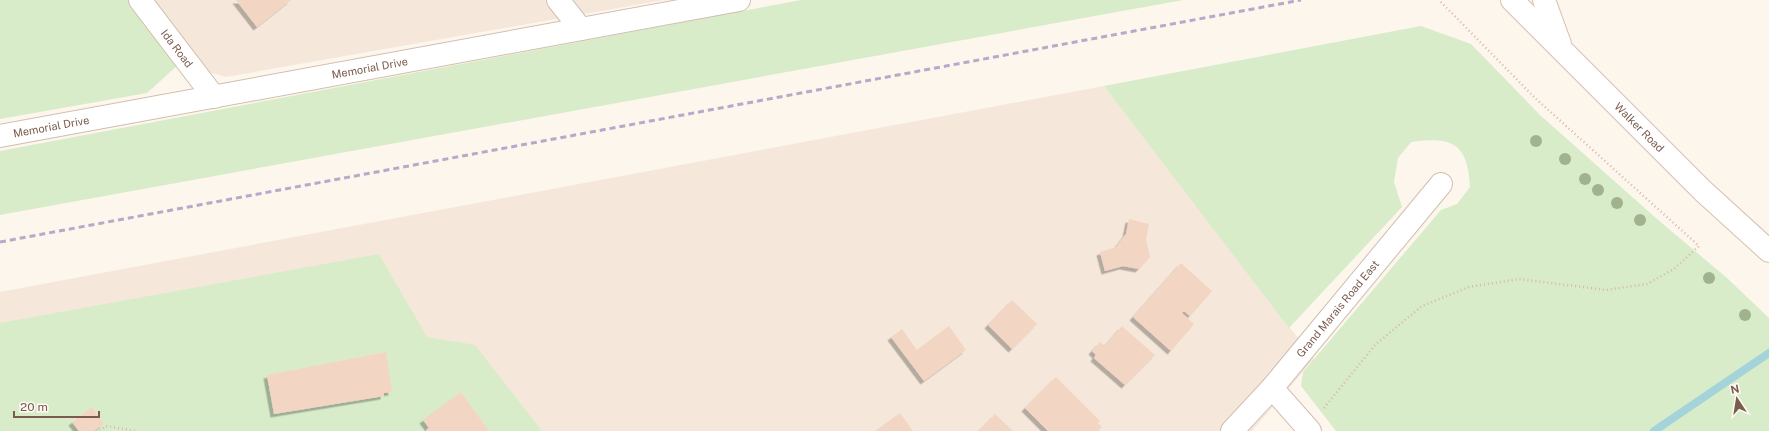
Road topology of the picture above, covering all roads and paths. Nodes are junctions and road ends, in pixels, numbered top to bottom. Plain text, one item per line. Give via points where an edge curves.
1 (140, 0) edge
2 (558, 0) edge
3 (739, 0) edge
4 (1439, 0) edge
5 (1512, 0) edge
6 (1544, 0) edge
7 (581, 29) junction
8 (1562, 50) junction
9 (214, 97) junction
10 (0, 136) edge
11 (1442, 184) dead end
12 (1769, 251) edge
13 (1272, 388) junction
14 (1321, 412) dead end
15 (100, 431) edge
16 (136, 431) edge
17 (1232, 431) edge
18 (1310, 431) edge

1 - 9 street, Ida Road
2 - 7 street
3 - 7 street, Memorial Drive
4 - 14 path via 1534,97 1699,246 1674,269 1647,284 1606,290 1519,280 1469,287 1422,306 1375,345
5 - 8 street, Walker Road
6 - 8 street
7 - 9 street, Memorial Drive
8 - 12 street, Walker Road via 1703,191
9 - 10 street, Memorial Drive
11 - 13 street, Grand Marais Road East
13 - 17 street, Grand Marais Road East
13 - 18 street
15 - 16 path via 106,426

